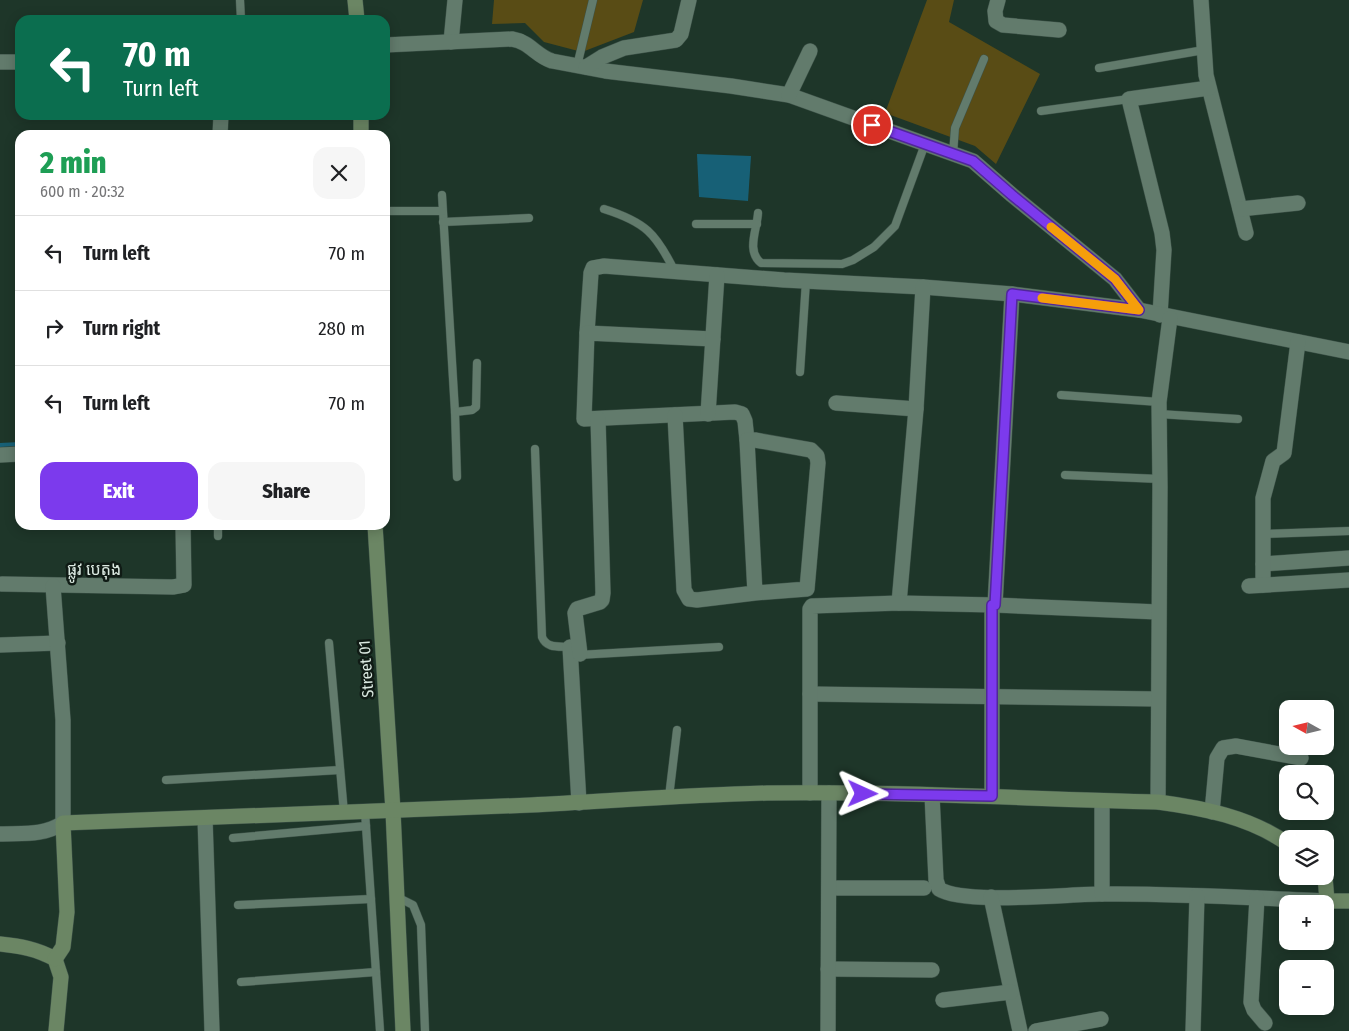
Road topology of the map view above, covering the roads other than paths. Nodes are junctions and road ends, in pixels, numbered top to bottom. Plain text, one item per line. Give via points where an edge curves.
1 (240, 0) edge
2 (355, 0) edge
3 (455, 0) edge
4 (593, 0) edge
5 (689, 0) edge
6 (998, 0) edge
7 (1201, 0) edge
8 (241, 15) edge
9 (356, 15) edge
10 (1059, 30) dead end
11 (451, 42) junction
12 (390, 45) edge
13 (1204, 50) junction
14 (810, 51) dead end
15 (984, 59) dead end
16 (0, 62) edge
17 (15, 62) edge
18 (582, 66) junction
19 (1099, 68) dead end
20 (1209, 88) junction
21 (789, 95) junction
22 (1129, 99) junction
23 (1041, 111) dead end
24 (925, 144) junction
25 (953, 154) junction
26 (442, 195) dead end
27 (1298, 202) dead end
28 (604, 209) dead end
29 (1240, 209) junction
30 (390, 211) edge
31 (442, 211) junction
32 (758, 214) dead end
33 (529, 218) dead end
34 (443, 222) junction
35 (696, 224) dead end
36 (757, 224) junction
37 (1246, 233) dead end
38 (675, 272) junction
39 (717, 275) junction
40 (806, 281) junction
41 (923, 286) junction
42 (1012, 294) junction
43 (1139, 310) junction
44 (1165, 316) junction
45 (587, 333) junction
46 (713, 339) junction
47 (1298, 342) junction
48 (1349, 352) edge
49 (477, 363) dead end
50 (800, 372) dead end
51 (1061, 396) dead end
52 (836, 403) dead end
53 (916, 408) junction
54 (1159, 408) junction
55 (454, 412) junction
56 (708, 414) junction
57 (676, 415) junction
58 (598, 418) junction
59 (1238, 419) dead end
60 (747, 440) junction
61 (535, 449) dead end
62 (0, 454) edge
63 (15, 454) edge
64 (1065, 475) dead end
65 (457, 478) dead end
66 (1160, 478) junction
67 (183, 530) edge
68 (218, 530) edge
69 (375, 530) edge
70 (1349, 531) edge
71 (1263, 534) junction
72 (218, 536) dead end
73 (1349, 558) edge
74 (1263, 564) junction
75 (1349, 580) edge
76 (2, 584) dead end
77 (53, 586) junction
78 (755, 593) junction
79 (899, 604) junction
80 (994, 605) junction
81 (1158, 612) junction
82 (58, 643) junction
83 (329, 643) dead end
84 (0, 644) edge
85 (720, 647) dead end
86 (573, 652) junction
87 (810, 694) junction
88 (991, 698) junction
89 (1158, 699) junction
90 (677, 730) dead end
91 (1301, 758) dead end
92 (340, 770) junction
93 (166, 780) dead end
94 (810, 793) junction
95 (829, 793) junction
96 (932, 795) junction
97 (669, 796) junction
98 (992, 796) junction
99 (1102, 801) junction
100 (1158, 802) junction
101 (579, 803) junction
102 (393, 811) junction
103 (1212, 812) junction
104 (344, 813) junction
105 (205, 818) junction
106 (366, 819) junction
107 (63, 823) junction
108 (0, 834) edge
109 (233, 838) dead end
110 (1279, 839) edge
111 (829, 888) junction
112 (924, 888) dead end
113 (1102, 894) junction
114 (1198, 896) junction
115 (397, 897) junction
116 (991, 897) junction
117 (1257, 898) junction
118 (1279, 899) edge
119 (371, 900) junction
120 (1334, 900) edge
121 (1349, 901) edge
122 (238, 905) dead end
123 (0, 944) edge
124 (55, 959) junction
125 (828, 969) junction
126 (932, 970) dead end
127 (376, 972) junction
128 (241, 982) dead end
129 (1011, 992) junction
130 (943, 1000) dead end
131 (1100, 1019) dead end
132 (1265, 1023) dead end
133 (56, 1031) edge
134 (212, 1031) edge
135 (380, 1031) edge
136 (403, 1031) edge
137 (426, 1031) edge
138 (828, 1031) edge
139 (1020, 1031) edge
140 (1036, 1031) edge
141 (1194, 1031) edge

1 - 8 lane
2 - 9 street
3 - 11 street
4 - 18 lane
5 - 18 street via 676,40 624,48
6 - 10 street via 996,21 1003,25
7 - 13 street
11 - 12 street
11 - 18 street via 512,39 522,41 544,58
13 - 19 lane
13 - 20 street
14 - 21 street
15 - 25 lane via 955,128
16 - 17 street
18 - 21 street
20 - 22 street
20 - 29 street
21 - 24 street
22 - 23 lane
22 - 44 street via 1162,233
24 - 25 street
24 - 36 lane via 895,226 874,247 854,260 828,265 761,263 752,246
25 - 43 street via 973,161 1115,279
26 - 31 lane
27 - 29 street
28 - 38 lane via 628,217 646,228 665,252
29 - 37 street
30 - 31 lane
31 - 34 lane
32 - 36 lane
33 - 34 lane
34 - 55 lane
35 - 36 lane
38 - 39 street
38 - 45 street via 604,266 593,268 589,282
39 - 40 street
39 - 46 street
40 - 41 street
40 - 50 lane
41 - 42 street
41 - 53 street
42 - 43 street
42 - 80 street
43 - 44 street
44 - 47 street
44 - 54 street
45 - 46 street
45 - 58 street via 584,419
46 - 56 street
47 - 48 street
47 - 71 street via 1284,453 1273,461 1264,498
49 - 55 lane via 476,407
51 - 54 lane
52 - 53 street
53 - 79 street
54 - 59 lane
54 - 66 street
55 - 65 lane
56 - 57 street
56 - 60 street via 742,414
57 - 58 street
57 - 78 street via 684,590 689,599 697,600
58 - 86 street via 603,593 600,602 577,609
60 - 78 street
60 - 78 street via 811,450 818,463 807,588
61 - 86 lane via 542,637 549,646
62 - 63 street
64 - 66 lane
66 - 81 street
67 - 77 street, ផ្លូវ បេតុង via 184,585
68 - 72 lane
69 - 102 street, Street 01
70 - 71 lane
71 - 74 street
73 - 74 street
74 - 75 street via 1256,585
76 - 77 street, ផ្លូវ បេតុង
77 - 82 street
79 - 80 street
79 - 87 street via 812,606
80 - 81 street
80 - 88 street
81 - 89 street
82 - 84 street
82 - 107 street via 63,720
83 - 92 lane
85 - 86 lane
86 - 101 street
87 - 88 street
87 - 94 street
88 - 89 street
88 - 98 street
89 - 100 street
90 - 97 lane
91 - 103 street via 1236,746 1223,748 1217,758
92 - 93 lane
92 - 104 lane
94 - 95 street
94 - 97 street
95 - 96 street
95 - 111 street
96 - 98 street
96 - 116 street via 939,889 952,895
97 - 101 street
98 - 99 street
99 - 100 street
99 - 113 street
100 - 103 street
101 - 102 street
102 - 106 street
102 - 115 street, Street 01
103 - 110 street via 1252,823
104 - 105 street
104 - 106 street
105 - 107 street
105 - 134 street
106 - 109 lane
106 - 119 lane
107 - 108 street via 42,833
107 - 124 street via 67,912 63,947
111 - 112 street
111 - 125 street
113 - 114 street
113 - 116 street
114 - 117 street
114 - 141 street
115 - 136 street, Street 01
115 - 137 lane via 413,905 420,925
116 - 129 street
117 - 118 street
117 - 132 street via 1251,1002
119 - 122 lane
119 - 127 lane
120 - 121 street
123 - 124 street via 41,951
124 - 133 street via 61,977
125 - 126 street
125 - 138 street
127 - 128 lane
127 - 135 lane
129 - 130 street
129 - 139 street
131 - 140 street

